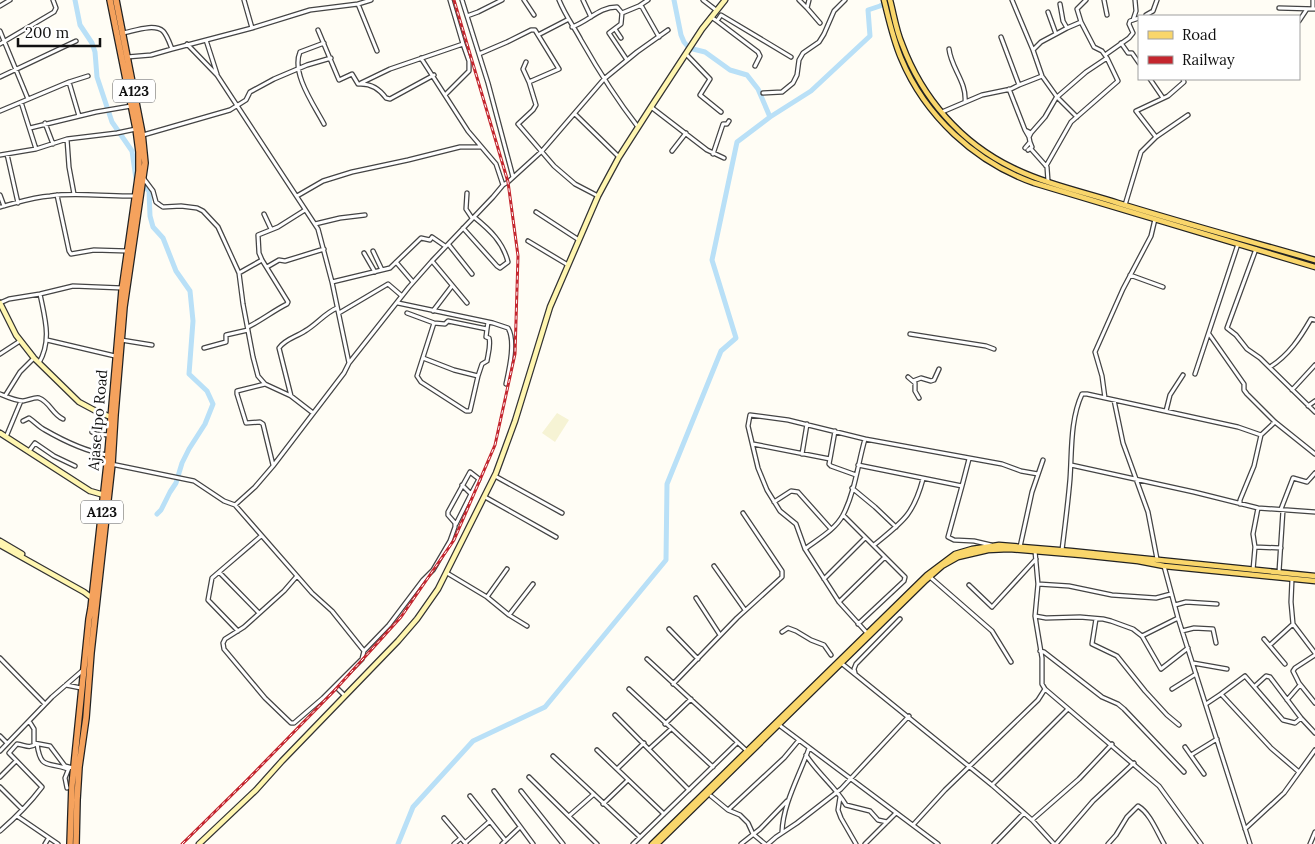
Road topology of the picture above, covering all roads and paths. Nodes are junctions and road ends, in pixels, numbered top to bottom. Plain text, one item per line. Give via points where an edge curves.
1 (10, 0) edge
2 (52, 0) edge
3 (110, 0) edge
4 (116, 0) edge
5 (244, 0) edge
6 (370, 0) edge
7 (450, 0) edge
8 (462, 0) edge
9 (492, 0) edge
10 (502, 0) edge
11 (524, 0) edge
12 (559, 0) edge
13 (583, 0) edge
14 (648, 0) edge
15 (703, 0) edge
16 (725, 0) edge
17 (799, 0) edge
18 (809, 0) edge
19 (845, 0) edge
20 (884, 0) edge
21 (1012, 0) edge
22 (1086, 0) edge
23 (1104, 0) edge
24 (1135, 0) edge
25 (1158, 0) edge
26 (1313, 0) edge
27 (360, 2) edge
28 (890, 2) edge
29 (1060, 4) dead end
30 (494, 5) junction
31 (0, 6) edge
32 (639, 6) junction
33 (807, 8) junction
34 (1279, 8) dead end
35 (1307, 9) junction
36 (1314, 9) edge
37 (716, 10) junction
38 (1048, 12) dead end
39 (622, 13) junction
40 (1107, 14) dead end
41 (534, 15) dead end
42 (1147, 15) edge
43 (467, 16) junction
44 (591, 17) junction
45 (711, 17) junction
46 (1138, 18) edge
47 (567, 20) junction
48 (1133, 20) junction
49 (1300, 20) edge
50 (717, 21) junction
51 (1082, 22) junction
52 (820, 23) dead end
53 (572, 27) junction
54 (252, 28) junction
55 (1067, 28) junction
56 (615, 29) junction
57 (318, 30) dead end
58 (668, 30) dead end
59 (0, 31) edge
60 (122, 33) junction
61 (1056, 34) junction
62 (538, 35) junction
63 (659, 37) junction
64 (1001, 37) dead end
65 (621, 38) dead end
66 (206, 40) junction
67 (6, 41) junction
68 (76, 41) dead end
69 (121, 42) junction
70 (324, 43) junction
71 (1121, 43) junction
72 (0, 44) edge
73 (186, 44) junction
74 (463, 44) junction
75 (172, 49) junction
76 (949, 49) dead end
77 (1033, 50) junction
78 (376, 51) dead end
79 (687, 52) junction
80 (479, 54) junction
81 (1106, 56) junction
82 (127, 57) junction
83 (791, 57) dead end
84 (331, 58) junction
85 (421, 58) junction
86 (627, 60) junction
87 (526, 62) dead end
88 (1138, 62) edge
89 (755, 66) dead end
90 (297, 68) junction
91 (15, 70) junction
92 (217, 75) junction
93 (434, 75) junction
94 (0, 76) edge
95 (88, 76) dead end
96 (1042, 76) junction
97 (604, 79) junction
98 (1151, 80) edge
99 (1183, 80) edge
100 (69, 82) junction
101 (529, 82) junction
102 (358, 84) junction
103 (1019, 85) junction
104 (1009, 89) junction
105 (763, 93) dead end
106 (446, 94) junction
107 (1057, 97) junction
108 (1163, 98) junction
109 (28, 99) junction
110 (21, 102) junction
111 (965, 102) junction
112 (237, 104) junction
113 (131, 106) junction
114 (651, 107) junction
115 (0, 111) edge
116 (720, 112) dead end
117 (941, 112) junction
118 (575, 114) junction
119 (1188, 115) dead end
120 (79, 116) junction
121 (1077, 117) junction
122 (728, 121) dead end
123 (45, 123) junction
124 (324, 124) dead end
125 (638, 127) junction
126 (30, 128) junction
127 (136, 129) junction
128 (686, 134) junction
129 (142, 135) junction
130 (1029, 135) junction
131 (1156, 137) junction
132 (67, 139) junction
133 (475, 141) junction
134 (53, 144) junction
135 (472, 146) junction
136 (480, 147) junction
137 (36, 149) junction
138 (542, 151) junction
139 (672, 151) dead end
140 (7, 154) junction
141 (713, 154) junction
142 (0, 155) edge
143 (619, 157) junction
144 (724, 158) dead end
145 (1046, 166) junction
146 (513, 177) junction
147 (141, 180) junction
148 (1048, 181) junction
149 (503, 184) junction
150 (467, 193) dead end
151 (74, 194) junction
152 (0, 195) edge
153 (58, 195) junction
154 (136, 196) junction
155 (297, 196) junction
156 (598, 196) junction
157 (18, 203) junction
158 (1125, 205) junction
159 (2, 206) edge
160 (305, 210) junction
161 (536, 212) dead end
162 (264, 214) dead end
163 (364, 215) dead end
164 (474, 217) junction
165 (1155, 219) junction
166 (315, 224) junction
167 (464, 228) junction
168 (271, 229) junction
169 (580, 240) junction
170 (528, 241) dead end
171 (1238, 243) junction
172 (447, 245) junction
173 (324, 249) junction
174 (1256, 249) junction
175 (128, 251) junction
176 (373, 251) dead end
177 (364, 253) dead end
178 (262, 260) junction
179 (1315, 260) edge
180 (432, 261) junction
181 (396, 262) junction
182 (128, 264) junction
183 (568, 265) junction
184 (267, 267) junction
185 (1315, 267) edge
186 (382, 270) junction
187 (375, 272) junction
188 (239, 273) junction
189 (472, 274) dead end
190 (1130, 275) junction
191 (332, 282) junction
192 (414, 282) junction
193 (452, 286) junction
194 (1163, 287) dead end
195 (122, 288) junction
196 (40, 294) junction
197 (402, 296) junction
198 (397, 303) junction
199 (467, 303) dead end
200 (1, 306) edge
201 (337, 308) junction
202 (433, 311) junction
203 (339, 313) junction
204 (406, 313) dead end
205 (1315, 320) edge
206 (488, 322) junction
207 (434, 323) junction
208 (248, 329) junction
209 (486, 329) junction
210 (910, 334) dead end
211 (1209, 334) junction
212 (48, 340) junction
213 (122, 340) junction
214 (20, 341) junction
215 (152, 345) dead end
216 (204, 348) dead end
217 (994, 349) dead end
218 (0, 354) edge
219 (116, 356) junction
220 (34, 358) junction
221 (423, 358) junction
222 (39, 363) junction
223 (349, 363) junction
224 (1315, 365) edge
225 (1270, 367) junction
226 (939, 369) dead end
227 (1195, 374) dead end
228 (1183, 375) dead end
229 (478, 376) junction
230 (908, 378) dead end
231 (913, 381) junction
232 (265, 384) junction
233 (506, 384) dead end
234 (1292, 390) junction
235 (0, 394) edge
236 (5, 396) junction
237 (291, 396) junction
238 (918, 398) dead end
239 (1105, 398) junction
240 (1114, 400) junction
241 (22, 401) junction
242 (1315, 401) edge
243 (1308, 406) junction
244 (1166, 411) junction
245 (1315, 412) edge
246 (313, 413) junction
247 (112, 416) junction
248 (63, 419) dead end
249 (24, 421) dead end
250 (1275, 422) junction
251 (807, 424) junction
252 (835, 431) junction
253 (92, 432) dead end
254 (0, 433) edge
255 (109, 435) junction
256 (1261, 435) junction
257 (6, 437) junction
258 (865, 439) junction
259 (752, 444) junction
260 (29, 451) junction
261 (802, 454) junction
262 (1315, 454) edge
263 (108, 455) junction
264 (969, 458) junction
265 (830, 459) junction
266 (1043, 460) dead end
267 (110, 464) junction
268 (858, 465) junction
269 (1071, 465) junction
270 (75, 466) dead end
271 (273, 466) junction
272 (1315, 473) edge
273 (1038, 474) junction
274 (856, 475) junction
275 (495, 476) junction
276 (923, 479) junction
277 (1135, 479) junction
278 (462, 485) junction
279 (962, 486) junction
280 (852, 488) junction
281 (471, 494) junction
282 (104, 495) junction
283 (485, 497) junction
284 (774, 502) junction
285 (1240, 502) junction
286 (235, 505) junction
287 (1258, 508) junction
288 (1282, 510) junction
289 (1315, 512) edge
290 (562, 513) dead end
291 (742, 513) dead end
292 (843, 514) junction
293 (456, 527) junction
294 (896, 527) junction
295 (831, 529) junction
296 (261, 536) junction
297 (556, 537) dead end
298 (865, 538) junction
299 (0, 543) edge
300 (874, 545) junction
301 (992, 545) junction
302 (1020, 547) junction
303 (1255, 547) junction
304 (1281, 548) junction
305 (805, 549) junction
306 (1036, 550) junction
307 (1062, 550) junction
308 (885, 557) junction
309 (1036, 558) junction
310 (1157, 559) junction
311 (714, 566) dead end
312 (1164, 566) junction
313 (1191, 566) junction
314 (507, 569) dead end
315 (1254, 570) junction
316 (219, 572) junction
317 (1279, 572) junction
318 (447, 573) junction
319 (297, 576) junction
320 (1315, 576) edge
321 (930, 577) junction
322 (1300, 577) junction
323 (1292, 578) junction
324 (824, 579) junction
325 (1315, 581) edge
326 (534, 584) dead end
327 (1038, 584) junction
328 (969, 585) dead end
329 (93, 591) junction
330 (1171, 594) junction
331 (487, 597) junction
332 (92, 598) junction
333 (696, 598) dead end
334 (839, 602) junction
335 (1218, 604) dead end
336 (1175, 605) junction
337 (745, 610) junction
338 (259, 613) junction
339 (509, 615) junction
340 (1034, 616) junction
341 (1178, 618) junction
342 (900, 619) dead end
343 (1096, 619) junction
344 (858, 624) junction
345 (1293, 624) junction
346 (527, 626) dead end
347 (670, 629) dead end
348 (238, 631) junction
349 (1182, 631) junction
350 (782, 632) dead end
351 (867, 633) junction
352 (720, 635) junction
353 (1142, 636) junction
354 (1264, 639) dead end
355 (1216, 642) dead end
356 (1270, 644) junction
357 (1188, 648) junction
358 (364, 651) junction
359 (1040, 651) junction
360 (1315, 654) edge
361 (831, 655) dead end
362 (0, 658) edge
363 (647, 659) dead end
364 (698, 659) junction
365 (840, 662) junction
366 (1011, 662) dead end
367 (1193, 663) junction
368 (1285, 664) dead end
369 (1227, 669) dead end
370 (83, 671) junction
371 (855, 674) junction
372 (1196, 674) junction
373 (673, 684) junction
374 (66, 685) junction
375 (336, 685) junction
376 (1300, 685) junction
377 (1255, 686) junction
378 (81, 688) junction
379 (629, 689) dead end
380 (1046, 689) junction
381 (1172, 690) dead end
382 (1221, 694) junction
383 (345, 696) junction
384 (691, 700) junction
385 (1287, 700) junction
386 (1315, 703) edge
387 (45, 704) junction
388 (1206, 704) junction
389 (1068, 708) junction
390 (615, 715) dead end
391 (909, 716) junction
392 (1301, 718) junction
393 (29, 721) junction
394 (665, 724) junction
395 (778, 725) junction
396 (1179, 725) dead end
397 (671, 729) junction
398 (1315, 733) edge
399 (0, 736) edge
400 (1217, 739) junction
401 (799, 740) junction
402 (7, 743) junction
403 (644, 743) junction
404 (737, 743) junction
405 (36, 744) junction
406 (1112, 744) junction
407 (1185, 747) dead end
408 (809, 748) junction
409 (649, 749) junction
410 (596, 750) dead end
411 (1315, 750) edge
412 (0, 751) edge
413 (747, 751) junction
414 (1191, 755) junction
415 (553, 756) dead end
416 (806, 756) junction
417 (16, 761) junction
418 (1134, 763) junction
419 (713, 767) junction
420 (968, 767) junction
421 (70, 768) junction
422 (617, 769) junction
423 (1184, 772) dead end
424 (1299, 772) junction
425 (1204, 774) dead end
426 (0, 777) edge
427 (529, 778) dead end
428 (850, 779) junction
429 (628, 780) junction
430 (992, 785) junction
431 (0, 787) edge
432 (67, 788) dead end
433 (689, 790) junction
434 (494, 791) dead end
435 (521, 791) dead end
436 (838, 791) junction
437 (594, 794) junction
438 (470, 796) dead end
439 (711, 796) dead end
440 (840, 796) junction
441 (789, 798) junction
442 (603, 804) junction
443 (73, 805) junction
444 (22, 809) junction
445 (728, 810) junction
446 (896, 813) junction
447 (1024, 813) junction
448 (664, 814) junction
449 (18, 816) junction
450 (569, 816) junction
451 (444, 818) dead end
452 (1032, 820) junction
453 (490, 821) junction
454 (887, 822) junction
455 (913, 825) junction
456 (520, 827) junction
457 (1245, 830) junction
458 (0, 831) edge
459 (1315, 832) edge
460 (782, 833) junction
461 (754, 834) junction
462 (640, 837) junction
463 (461, 838) junction
464 (48, 839) junction
465 (505, 840) junction
466 (465, 843) edge
467 (1110, 843) edge
468 (45, 844) edge
469 (58, 844) edge
470 (70, 844) edge
471 (76, 844) edge
472 (199, 844) edge
473 (454, 844) edge
474 (502, 844) edge
475 (533, 844) edge
476 (563, 844) edge
477 (597, 844) edge
478 (633, 844) edge
479 (652, 844) edge
480 (657, 844) edge
481 (741, 844) edge
482 (766, 844) edge
483 (856, 844) edge
484 (864, 844) edge
485 (938, 844) edge
486 (994, 844) edge
487 (1055, 844) edge
488 (1164, 844) edge
489 (1201, 844) edge
490 (1250, 844) edge
491 (1310, 844) edge

1 - 31 street
2 - 67 street via 56,8 54,12
3 - 69 highway, Ajase Ipo Road / A123
4 - 60 highway, Ajase Ipo Road / A123
5 - 54 street
6 - 27 street
7 - 74 street
8 - 43 street
9 - 30 street
10 - 30 street
11 - 41 street
12 - 47 street
13 - 44 street
14 - 32 street
15 - 37 street
16 - 37 street
17 - 33 street
18 - 33 street
19 - 105 street via 834,11 819,42 803,53 793,83 782,92
20 - 165 main road via 901,59 918,90 942,122 976,153 1020,178
21 - 77 street
22 - 51 street via 1077,9
23 - 40 street
24 - 48 street
25 - 42 street via 1153,12
26 - 36 street
27 - 54 street via 310,10
27 - 78 street
28 - 117 main road via 907,57 922,87
29 - 55 street
30 - 43 street
32 - 39 street
32 - 63 street
33 - 52 street
34 - 35 street
35 - 36 street
35 - 49 street
37 - 45 street
38 - 61 street
39 - 44 street via 617,7 608,7
39 - 56 street via 621,24
43 - 80 street
44 - 53 street
45 - 50 street
45 - 79 street
46 - 48 street
47 - 53 street
47 - 62 street
48 - 71 street via 1130,24 1133,33
50 - 83 street via 721,15
50 - 89 street via 758,52 760,56
51 - 55 street
51 - 81 street via 1094,47
53 - 97 street
54 - 66 street
55 - 61 street
56 - 65 street
56 - 86 street via 609,35
57 - 70 street
58 - 63 street
59 - 67 street
60 - 69 highway, Ajase Ipo Road / A123
60 - 75 street via 158,28 165,33
61 - 77 street
62 - 80 street via 531,30
62 - 101 street via 559,69
63 - 86 street
64 - 103 street
66 - 73 street
66 - 92 street
67 - 72 street
67 - 91 street
68 - 91 street
69 - 82 highway, Ajase Ipo Road / A123
69 - 113 highway, Ajase Ipo Road / A123
70 - 84 street
70 - 90 street via 300,52
71 - 81 street
71 - 88 street
73 - 75 street
73 - 92 street
74 - 85 street
74 - 106 street via 469,71
75 - 82 street
76 - 111 street via 964,87
77 - 96 street
79 - 114 street
79 - 116 street via 710,79 700,95
80 - 146 street
81 - 107 street
81 - 121 street via 1118,81
82 - 129 highway, Ajase Ipo Road / A123
84 - 90 street
84 - 102 street via 337,79 340,81 352,74
85 - 93 street
85 - 102 street
86 - 97 street
87 - 101 street via 523,69
90 - 112 street via 250,92 246,100
90 - 124 street
91 - 94 street
91 - 109 street
92 - 112 street
93 - 102 street via 390,99 367,83
93 - 106 street
95 - 100 street
96 - 103 street
96 - 107 street
97 - 118 street
97 - 125 street
98 - 108 street
99 - 108 street
100 - 109 street
100 - 120 street
101 - 138 street via 536,105 518,124
103 - 104 street
104 - 111 street
104 - 130 street
106 - 133 street
107 - 121 street
107 - 130 street
108 - 131 street via 1136,111
109 - 110 street
110 - 115 street
110 - 126 street
111 - 117 street
112 - 129 street via 230,110
112 - 155 street
113 - 120 street
113 - 127 highway, Ajase Ipo Road / A123
114 - 125 street
114 - 128 street
117 - 148 main road via 969,140 991,156
118 - 138 street
118 - 143 street
119 - 131 street
120 - 123 street
121 - 145 street
122 - 141 street via 723,124
123 - 126 street
123 - 134 street
125 - 143 street
126 - 137 street
127 - 132 street
127 - 147 highway, Ajase Ipo Road / A123
128 - 139 street
128 - 141 street
129 - 147 highway, Ajase Ipo Road / A123 via 145,163
130 - 145 street via 1028,149
131 - 158 street via 1141,152
132 - 134 street
132 - 151 street
133 - 135 street
133 - 136 street
134 - 137 street
135 - 136 street
135 - 155 street via 347,174 323,181
136 - 149 street via 496,164
137 - 140 street
138 - 146 street
138 - 156 street via 567,178
140 - 142 street
140 - 157 street
141 - 144 street
143 - 156 street
145 - 148 street
146 - 149 street
147 - 154 highway, Ajase Ipo Road / A123
147 - 182 highway, Ajase Ipo Road / A123 via 142,190
147 - 188 street via 153,191 156,202 162,207 192,207 203,211 218,227
148 - 158 main road
149 - 164 street
150 - 164 street via 466,209
151 - 153 street
151 - 154 street
152 - 159 street
153 - 157 street
153 - 175 street via 71,254 94,250
154 - 175 highway, Ajase Ipo Road / A123
155 - 160 street
156 - 169 street
157 - 159 street
158 - 179 main road
160 - 166 street
160 - 168 street
161 - 169 street
162 - 168 street
163 - 166 street
164 - 167 street
164 - 167 street via 505,249 508,262 504,267 497,266
165 - 171 main road
165 - 190 street via 1151,236
166 - 173 street
167 - 172 street
168 - 178 street via 258,235
169 - 183 street
170 - 183 street
171 - 174 main road
171 - 211 street
172 - 180 street
172 - 181 street via 432,237 430,240 421,238
172 - 189 street
173 - 184 street via 286,261 279,260
173 - 191 street
174 - 185 main road
174 - 225 street via 1227,328
175 - 182 highway, Ajase Ipo Road / A123
176 - 186 street
177 - 187 street
178 - 184 street
178 - 188 street
180 - 192 street
180 - 193 street
181 - 186 street
181 - 192 street
182 - 195 highway, Ajase Ipo Road / A123
182 - 213 highway, Ajase Ipo Road / A123
183 - 275 street via 550,307
184 - 208 street via 287,304
186 - 187 street
187 - 191 street
188 - 208 street
190 - 194 street
190 - 239 street via 1095,352
191 - 201 street
192 - 197 street
193 - 199 street
193 - 202 street
195 - 196 street via 73,286
195 - 219 highway, Ajase Ipo Road / A123
196 - 200 street via 10,299
196 - 212 street
197 - 198 street
197 - 203 street via 388,284
198 - 202 street
198 - 223 street
200 - 214 street
201 - 203 street
201 - 237 street via 278,348
202 - 206 street
203 - 223 street
204 - 207 street
205 - 225 street via 1311,319 1296,344
206 - 209 street
206 - 233 street via 508,328 510,333 511,361
207 - 209 street via 445,324 448,321
207 - 221 street
208 - 216 street via 226,335 226,342
208 - 232 street via 258,376
209 - 229 street via 486,337 490,341 486,361
210 - 217 street
211 - 227 street
211 - 250 street via 1244,384 1247,394
212 - 219 street
212 - 222 street
213 - 215 street
213 - 247 highway, Ajase Ipo Road / A123
214 - 218 street
214 - 220 street
219 - 247 highway, Ajase Ipo Road / A123
220 - 222 street
220 - 236 street via 20,372
221 - 229 street
221 - 229 street via 418,380 468,412
222 - 247 street via 64,388
223 - 246 street
224 - 234 street
225 - 234 street
226 - 231 street via 932,381 920,378
228 - 244 street via 1170,395
230 - 231 street
231 - 238 street
232 - 237 street
232 - 271 street via 242,389 236,394 246,423 263,424
234 - 243 street
235 - 236 street
236 - 241 street
237 - 246 street
239 - 240 street
239 - 269 street via 1080,396
240 - 244 street
240 - 277 street
241 - 248 street via 36,397
241 - 257 street
242 - 243 street
243 - 245 street
244 - 256 street
246 - 271 street
247 - 255 highway, Ajase Ipo Road / A123
247 - 267 highway, Ajase Ipo Road / A123
249 - 263 street via 29,418 44,430 88,451
250 - 256 street
250 - 262 street
251 - 252 street
251 - 259 street via 750,414 748,426
251 - 261 street
252 - 258 street
252 - 265 street
253 - 255 street
254 - 257 street
255 - 263 highway, Ajase Ipo Road / A123
256 - 285 street via 1254,466
257 - 260 street
258 - 264 street
258 - 268 street
259 - 261 street
259 - 284 street via 760,475
260 - 270 street via 35,443
260 - 282 street via 90,491
261 - 265 street
263 - 267 highway, Ajase Ipo Road / A123
264 - 273 street
264 - 279 street
265 - 274 street via 831,466
266 - 273 street
267 - 282 highway, Ajase Ipo Road / A123
267 - 286 street via 194,481
267 - 443 highway, Ajase Ipo Road / A123 via 86,718
268 - 274 street
268 - 276 street
269 - 277 street
269 - 307 street
271 - 286 street
272 - 288 street via 1307,482 1293,478
273 - 302 street
274 - 280 street
275 - 283 street
275 - 290 street
276 - 279 street
276 - 294 street via 918,500 910,514
277 - 285 street
277 - 310 street via 1148,512
278 - 281 street
278 - 281 street via 470,472 478,477
278 - 293 street via 448,514
279 - 301 street via 948,538
280 - 292 street
280 - 294 street
281 - 293 street
282 - 329 highway, Ajase Ipo Road / A123
283 - 297 street
283 - 318 street
284 - 295 street via 791,491 798,492
284 - 305 street via 796,524
285 - 287 street
286 - 296 street
287 - 288 street
287 - 303 street via 1253,534
288 - 289 street
288 - 304 street
291 - 337 street via 783,574
292 - 295 street
292 - 298 street
293 - 358 street via 435,568 393,621
294 - 300 street
295 - 305 street
296 - 316 street
296 - 319 street
298 - 300 street
298 - 324 street
299 - 329 street via 82,589
299 - 332 street
300 - 308 street
301 - 302 main road
301 - 351 main road via 962,552 942,562
302 - 307 main road
303 - 304 street
303 - 315 street
304 - 317 street
305 - 324 street
306 - 309 street
306 - 312 main road
306 - 321 main road via 988,550 968,554 948,563
307 - 310 main road
308 - 334 street
308 - 344 street via 905,579
309 - 327 street
309 - 328 street via 992,607
310 - 313 main road
311 - 337 street
312 - 313 main road
312 - 330 street
313 - 315 main road
313 - 323 main road
314 - 331 street
315 - 317 main road
316 - 338 street
316 - 348 street via 212,578 208,600
317 - 322 main road
318 - 331 street
318 - 383 street via 417,618
319 - 338 street
319 - 358 street via 332,611
320 - 322 main road
321 - 365 main road
321 - 366 street via 990,629
322 - 323 main road
322 - 325 main road
323 - 345 street
324 - 334 street
326 - 339 street
327 - 330 street via 1156,598
327 - 340 street
329 - 332 highway, Ajase Ipo Road / A123
330 - 336 street
331 - 339 street
332 - 370 highway, Ajase Ipo Road / A123
333 - 352 street
334 - 344 street
335 - 336 street via 1186,602
336 - 341 street
337 - 352 street
338 - 348 street
339 - 346 street
340 - 343 street
340 - 359 street
341 - 349 street
341 - 353 street
342 - 371 street via 856,664
343 - 353 street via 1111,620
343 - 396 street via 1092,644 1117,656
344 - 351 street
345 - 356 street
345 - 360 street
347 - 364 street
348 - 375 street via 223,641 225,652 291,723 302,717
349 - 355 street via 1213,629
349 - 357 street
350 - 361 street via 788,628 796,631 824,645
351 - 365 main road
352 - 364 street
353 - 357 street via 1161,669
354 - 356 street
356 - 368 street
357 - 367 street
358 - 375 street via 362,659
359 - 380 street via 1042,680
359 - 423 street via 1102,697 1124,708
360 - 376 street via 1293,672
362 - 387 street
363 - 373 street
364 - 373 street
365 - 371 street
365 - 395 main road
365 - 413 main road
367 - 369 street
367 - 372 street
370 - 374 street
370 - 378 highway, Ajase Ipo Road / A123
371 - 391 street
372 - 381 street
372 - 388 street
373 - 384 street
374 - 378 street
374 - 387 street
375 - 383 street
376 - 385 street
376 - 386 street
377 - 382 street via 1245,676
377 - 385 street via 1268,676
377 - 392 street via 1283,720 1295,723
378 - 421 highway, Ajase Ipo Road / A123
379 - 394 street
380 - 389 street
380 - 420 street
382 - 388 street
382 - 424 street via 1271,748
383 - 472 street via 256,790
384 - 394 street
384 - 404 street
385 - 392 street
387 - 393 street
388 - 400 street
389 - 406 street
389 - 430 street
390 - 403 street
391 - 420 street
391 - 428 street
392 - 398 street
393 - 402 street
393 - 405 street
394 - 397 street
395 - 401 street
395 - 480 main road
397 - 409 street
397 - 419 street
399 - 402 street
400 - 414 street
400 - 457 street
401 - 408 street
401 - 445 street
402 - 412 street
403 - 409 street
403 - 422 street
404 - 413 street
404 - 419 street
405 - 417 street via 26,747 17,744 9,753
405 - 421 street via 50,746
405 - 421 street via 38,755 48,765
406 - 418 street
406 - 452 street via 1079,779
407 - 414 street
408 - 416 street
408 - 428 street
409 - 433 street
410 - 422 street
411 - 424 street
413 - 479 main road
414 - 425 street
415 - 437 street
416 - 436 street
416 - 441 street
417 - 426 street
417 - 444 street via 42,787
418 - 487 street via 1093,801
418 - 489 street via 1159,786
419 - 433 street
420 - 430 street
420 - 455 street
421 - 432 street via 65,778
421 - 443 highway, Ajase Ipo Road / A123
422 - 429 street
424 - 457 street via 1284,793
427 - 450 street
428 - 436 street
428 - 446 street
429 - 442 street
429 - 448 street
430 - 447 street
431 - 444 street
433 - 448 street
434 - 456 street
435 - 476 street
436 - 440 street
436 - 460 street
437 - 442 street
437 - 450 street
438 - 453 street
439 - 445 street
440 - 454 street via 846,805 870,811 878,820
440 - 483 street via 838,810
441 - 460 street via 782,820
441 - 461 street
442 - 462 street
443 - 470 highway, Ajase Ipo Road / A123
443 - 471 highway, Ajase Ipo Road / A123
444 - 449 street
445 - 461 street via 740,815
446 - 454 street
446 - 455 street
447 - 452 street
447 - 486 street
448 - 462 street
449 - 458 street
449 - 464 street
450 - 477 street
451 - 463 street
452 - 487 street
453 - 465 street
453 - 466 street
454 - 484 street
455 - 485 street
456 - 465 street
456 - 475 street
457 - 490 street
459 - 491 street
460 - 482 street
461 - 481 street
461 - 482 street
462 - 478 street
463 - 466 street
463 - 473 street
464 - 468 street
464 - 469 street
465 - 474 street
467 - 488 street via 1138,806

